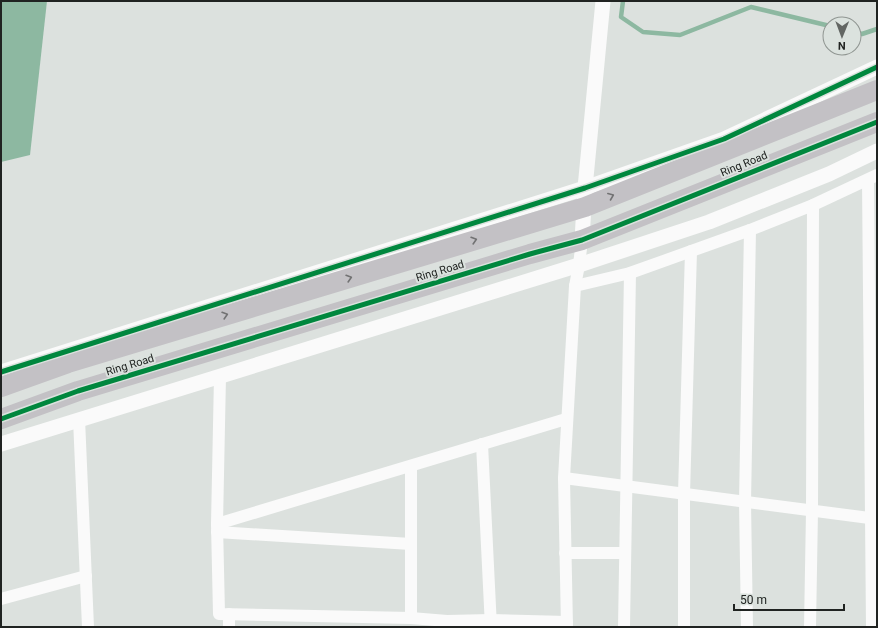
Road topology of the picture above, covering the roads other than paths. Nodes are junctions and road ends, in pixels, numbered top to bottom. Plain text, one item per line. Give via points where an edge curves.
1 (603, 1) edge
2 (877, 67) edge
3 (877, 90) edge
4 (877, 122) edge
5 (877, 151) edge
6 (872, 178) edge
7 (585, 198) junction
8 (813, 205) junction
9 (750, 230) junction
10 (582, 240) junction
11 (691, 251) junction
12 (579, 265) junction
13 (630, 272) junction
14 (574, 286) junction
15 (1, 372) edge
16 (220, 376) junction
17 (1, 387) edge
18 (1, 419) edge
19 (79, 419) junction
20 (566, 419) junction
21 (1, 444) edge
22 (482, 444) junction
23 (410, 466) junction
24 (564, 478) junction
25 (626, 486) junction
26 (684, 494) junction
27 (745, 502) junction
28 (812, 511) junction
29 (874, 519) edge
30 (217, 528) junction
31 (411, 544) junction
32 (565, 553) junction
33 (625, 553) junction
34 (86, 576) junction
35 (1, 599) edge
36 (229, 614) junction
37 (411, 618) junction
38 (298, 621) edge
39 (366, 622) edge
40 (446, 624) edge
41 (491, 624) edge
42 (567, 624) edge
43 (874, 626) edge
44 (88, 627) edge
45 (229, 627) edge
46 (624, 627) edge
47 (684, 627) edge
48 (748, 627) edge
49 (810, 627) edge

1 - 7 street
2 - 7 street via 724,139
7 -> 3 highway, Ring Road
4 - 10 highway, Ring Road
5 - 12 street via 829,174 709,222
6 - 8 street
6 - 29 street
7 - 10 street
7 - 15 street
17 -> 7 highway, Ring Road via 68,363
8 - 9 street
8 - 28 street
9 - 11 street
9 - 27 street
10 - 12 street
10 - 18 highway, Ring Road via 78,391
11 - 13 street
11 - 26 street
12 - 14 street
12 - 16 street
13 - 14 street
13 - 25 street
14 - 20 street
16 - 19 street
16 - 30 street
19 - 21 street
19 - 34 street
20 - 22 street
20 - 24 street
22 - 23 street
22 - 41 street
23 - 30 street
23 - 31 street
24 - 25 street
24 - 32 street
25 - 26 street
25 - 33 street
26 - 27 street
26 - 47 street
27 - 28 street
27 - 48 street
28 - 29 street
28 - 49 street
29 - 43 street
30 - 31 street
30 - 36 street via 219,614
31 - 37 street
32 - 33 street
32 - 42 street
33 - 46 street
34 - 35 street
34 - 44 street
36 - 38 street
36 - 45 street
37 - 39 street
37 - 40 street
38 - 39 street
40 - 41 street
41 - 42 street

